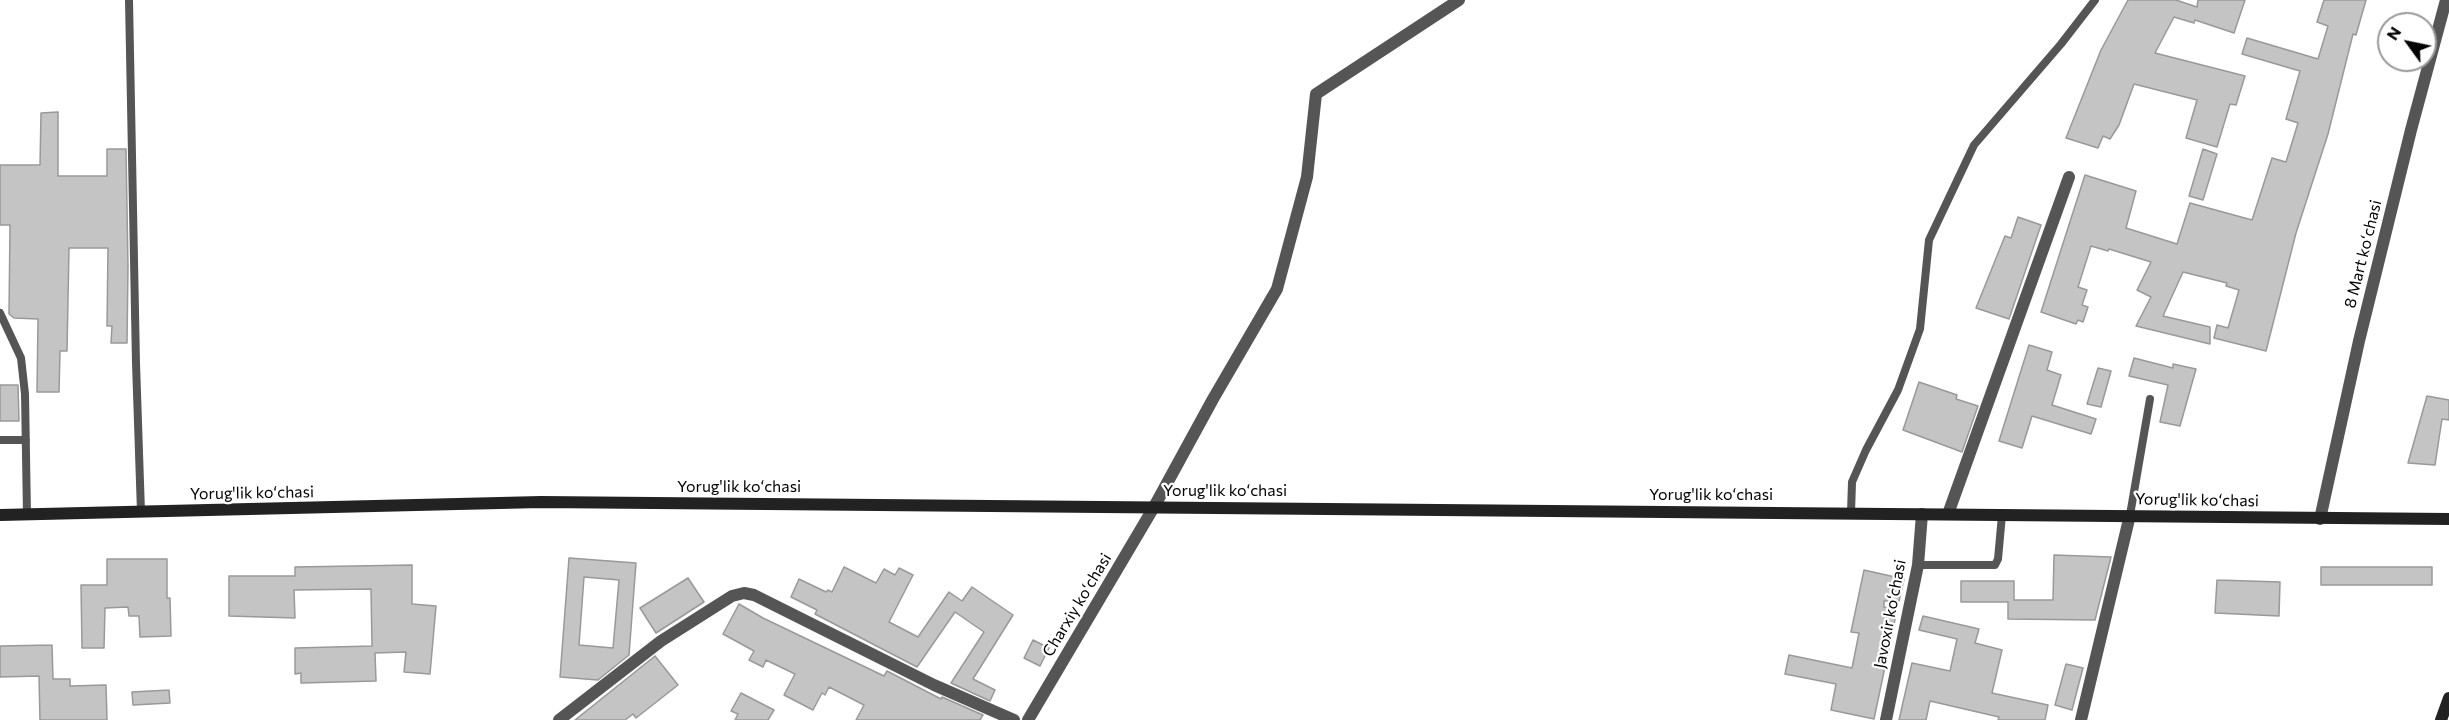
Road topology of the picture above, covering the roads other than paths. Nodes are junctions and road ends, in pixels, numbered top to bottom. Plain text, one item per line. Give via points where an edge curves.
1 (129, 0) edge
2 (1459, 0) edge
3 (2095, 0) edge
4 (2446, 0) edge
5 (2069, 177) dead end
6 (0, 313) edge
7 (2151, 399) dead end
8 (0, 440) edge
9 (26, 440) junction
10 (1154, 507) junction
11 (141, 512) junction
12 (1851, 513) junction
13 (1922, 514) junction
14 (1948, 514) junction
15 (0, 515) edge
16 (27, 515) junction
17 (2002, 515) junction
18 (2130, 515) junction
19 (2449, 516) edge
20 (2320, 519) junction
21 (1918, 565) junction
22 (2449, 698) edge
23 (559, 720) edge
24 (1014, 720) edge
25 (1028, 720) edge
26 (1886, 720) edge
27 (2081, 720) edge
28 (2440, 720) edge

1 - 11 lane
2 - 10 street, Charxiy koʻchasi via 1316,94 1307,177 1277,289
3 - 12 lane via 1974,145 1929,240 1920,329 1898,390 1852,482
4 - 20 street, 8 Mart koʻchasi via 2361,330
5 - 14 street
6 - 9 lane via 21,358
7 - 18 lane
8 - 9 lane
9 - 16 lane
10 - 11 main road, Yorug'lik koʻchasi via 541,502
10 - 12 main road, Yorug'lik koʻchasi
10 - 25 street, Charxiy koʻchasi
11 - 16 main road, Yorug'lik koʻchasi
12 - 13 main road, Yorug'lik koʻchasi
13 - 14 main road, Yorug'lik koʻchasi
13 - 21 street, Javoxir koʻchasi
14 - 17 main road, Yorug'lik koʻchasi
15 - 16 main road, Yorug'lik koʻchasi
17 - 18 main road, Yorug'lik koʻchasi
17 - 21 lane via 1995,565
18 - 20 main road, Yorug'lik koʻchasi
18 - 27 street
19 - 20 main road, Yorug'lik koʻchasi
21 - 26 street, Javoxir koʻchasi
22 - 28 main road
23 - 24 street via 661,641 732,596 744,593

